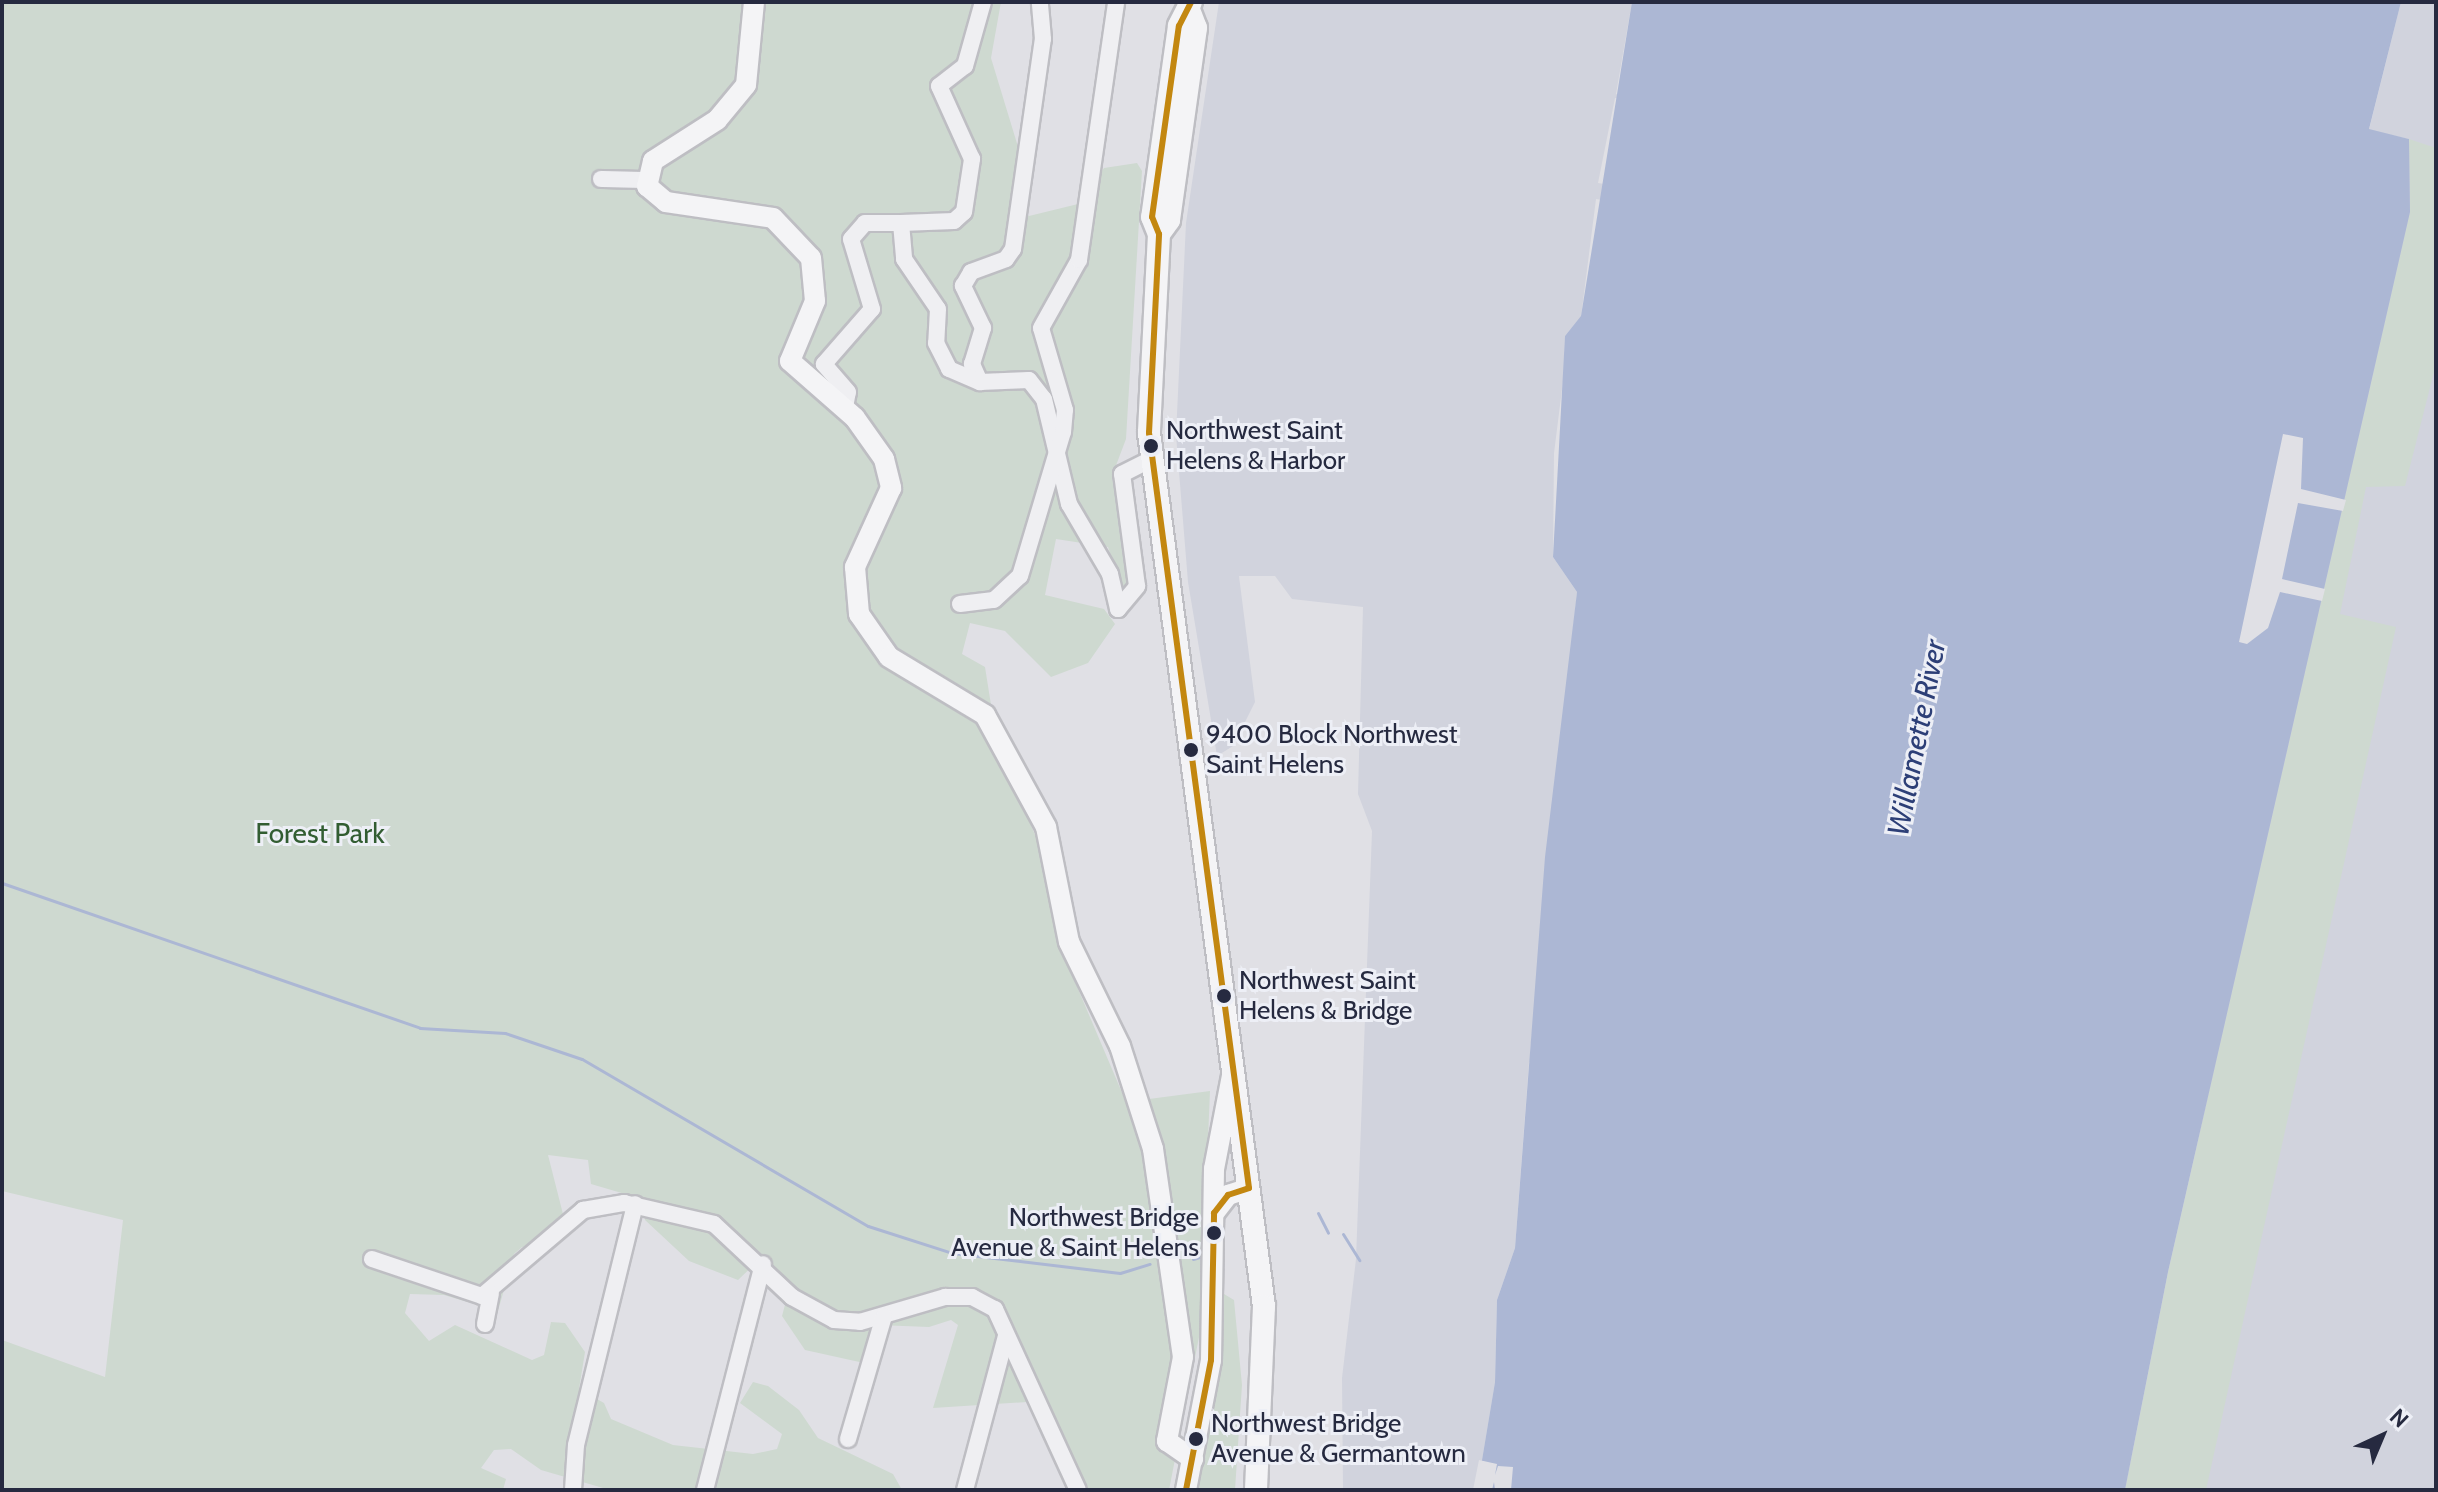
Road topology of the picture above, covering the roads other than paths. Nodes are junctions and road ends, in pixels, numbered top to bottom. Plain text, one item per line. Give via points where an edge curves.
1 (754, 2) edge
2 (983, 2) edge
3 (1040, 2) edge
4 (1116, 2) edge
5 (1190, 6) edge
6 (601, 179) dead end
7 (645, 180) junction
8 (901, 223) junction
9 (980, 382) junction
10 (845, 407) junction
11 (1056, 458) junction
12 (1151, 459) junction
13 (960, 604) dead end
14 (1235, 1066) junction
15 (1249, 1188) junction
16 (635, 1204) junction
17 (1214, 1213) junction
18 (372, 1259) dead end
19 (763, 1264) junction
20 (491, 1294) junction
21 (884, 1316) junction
22 (485, 1324) dead end
23 (1006, 1336) junction
24 (848, 1439) dead end
25 (1193, 1459) junction
26 (573, 1490) edge
27 (705, 1490) edge
28 (965, 1490) edge
29 (1078, 1490) edge
30 (1186, 1490) edge
31 (1256, 1490) edge

1 - 7 main road via 754,58 740,97 657,157
2 - 8 street via 965,66 939,86 967,138 968,200 954,221
3 - 9 street via 1043,39 1013,249 1006,259 971,272 963,286 983,328 972,364
4 - 11 street via 1079,260 1041,328 1065,410
5 - 12 highway via 1179,26 1152,217 1159,234 1148,394
6 - 7 street
7 - 10 main road via 666,202 750,210 795,234 811,258 817,289 790,361
8 - 9 street via 904,259 938,309 943,363
8 - 10 street via 865,223 851,239 872,309 825,360 828,375 848,392
9 - 11 street via 1033,383
10 - 25 main road via 884,459 891,488 855,567 864,629 889,657 968,700 1009,750 1046,827 1069,942 1131,1080 1161,1191 1183,1341 1167,1441
11 - 12 street via 1069,504 1122,609 1137,586 1121,477 1133,464
11 - 13 street via 1020,576 994,600
12 - 14 highway
14 - 15 highway
14 - 17 main road via 1223,1101
15 - 17 main road via 1228,1195
15 - 31 highway via 1264,1306
16 - 19 street via 714,1224
16 - 20 street via 583,1210
16 - 26 street via 576,1445
17 - 25 main road via 1211,1360
18 - 20 street via 460,1292
19 - 21 street via 792,1297 834,1320
19 - 27 street
20 - 22 street
21 - 23 street via 945,1297 972,1297 995,1309
21 - 24 street
23 - 28 street
23 - 29 street
25 - 30 main road

